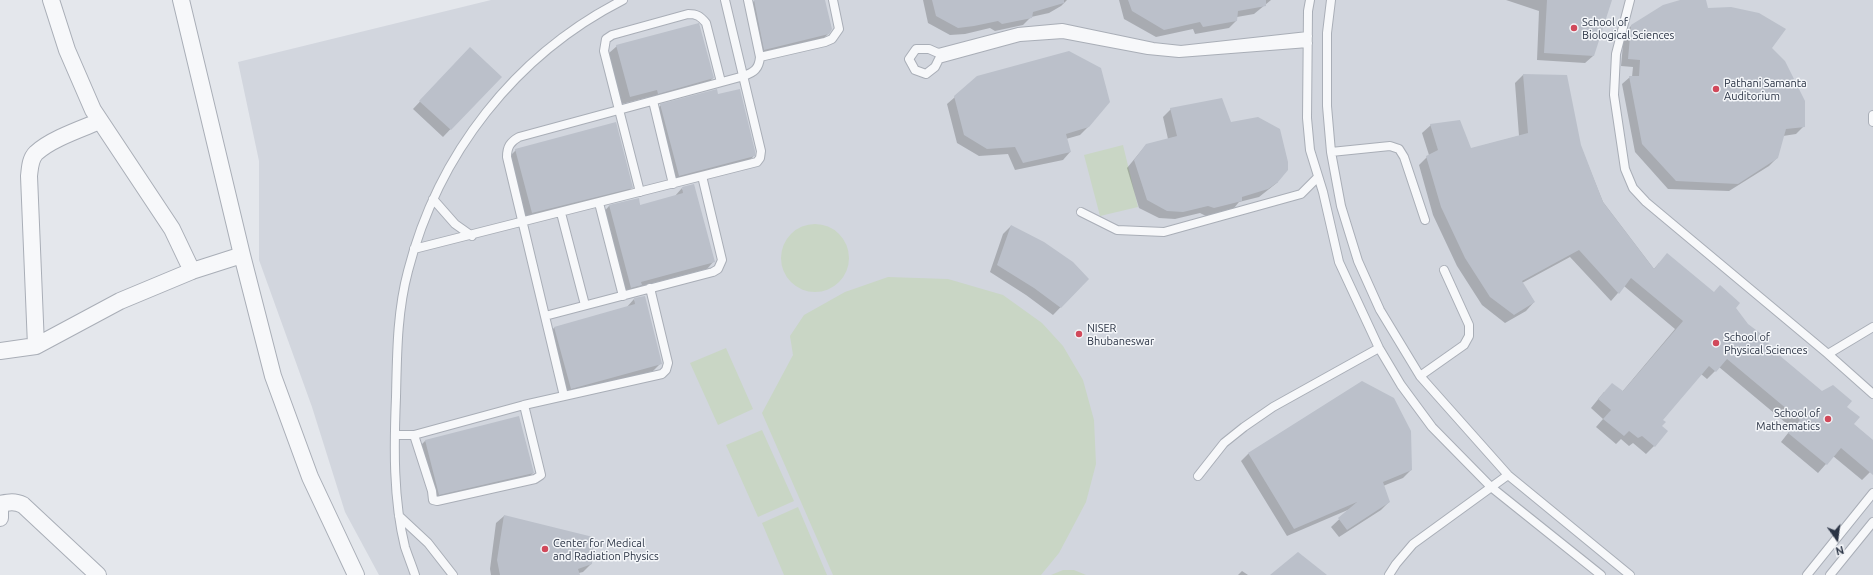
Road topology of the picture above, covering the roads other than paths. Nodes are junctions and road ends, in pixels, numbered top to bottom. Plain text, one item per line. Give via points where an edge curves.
1 (51, 0) edge
2 (181, 0) edge
3 (623, 0) edge
4 (724, 0) edge
5 (748, 0) edge
6 (833, 0) edge
7 (1310, 0) edge
8 (1331, 0) edge
9 (1630, 0) edge
10 (1308, 40) junction
11 (760, 57) junction
12 (744, 76) junction
13 (721, 82) junction
14 (652, 101) junction
15 (619, 109) junction
16 (1873, 115) edge
17 (100, 121) junction
18 (1873, 122) edge
19 (1331, 152) junction
20 (702, 176) junction
21 (1318, 177) junction
22 (673, 184) junction
23 (640, 192) junction
24 (433, 198) junction
25 (599, 203) junction
26 (1081, 212) dead end
27 (561, 213) junction
28 (1425, 220) dead end
29 (522, 223) junction
30 (472, 236) junction
31 (414, 249) junction
32 (242, 255) junction
33 (1444, 270) dead end
34 (192, 271) junction
35 (650, 288) junction
36 (622, 296) junction
37 (585, 305) junction
38 (545, 316) junction
39 (1873, 327) edge
40 (36, 346) junction
41 (1379, 348) junction
42 (0, 351) edge
43 (1828, 354) junction
44 (1420, 376) junction
45 (1873, 394) edge
46 (564, 396) junction
47 (524, 405) junction
48 (414, 434) junction
49 (395, 435) junction
50 (1508, 475) junction
51 (1198, 476) dead end
52 (1491, 487) junction
53 (1873, 493) edge
54 (0, 504) edge
55 (0, 508) edge
56 (399, 516) junction
57 (0, 518) edge
58 (1873, 522) edge
59 (351, 574) edge
60 (98, 575) edge
61 (415, 575) edge
62 (453, 575) edge
63 (1389, 575) edge
64 (1601, 575) edge
65 (1630, 575) edge
66 (1807, 575) edge
67 (1830, 575) edge

1 - 17 street via 67,50
2 - 32 street
3 - 24 lane via 572,30 542,53 515,79 468,136
4 - 12 lane
5 - 11 lane
6 - 11 lane via 840,29 832,39
7 - 10 lane
8 - 19 lane via 1327,33 1327,106
9 - 43 lane via 1616,54 1614,95 1626,168 1633,188 1646,202
10 - 10 lane via 1179,53 1148,50 1063,34 1020,37 939,59 935,67 926,74 915,70 909,59 916,48 938,53 1018,32 1062,28 1180,50
10 - 21 lane via 1307,118 1310,150
11 - 12 lane via 754,72
12 - 13 lane
12 - 20 lane via 761,151 760,158 757,162
13 - 14 lane
13 - 15 lane via 706,23 700,16 688,14 612,35 606,39 604,51
14 - 15 lane
14 - 22 lane
15 - 23 lane
15 - 29 lane via 511,141 507,157
16 - 18 lane
17 - 34 street via 172,229
17 - 40 street via 48,145 36,154 30,164
19 - 28 lane via 1390,146 1399,149
19 - 44 lane via 1341,206 1358,261 1380,310
20 - 22 lane
20 - 35 lane via 722,260 721,265 713,272
21 - 26 lane via 1301,194 1164,232 1117,230
21 - 41 lane via 1339,262
22 - 23 lane
23 - 25 lane
24 - 30 lane via 454,224
24 - 31 lane
25 - 27 lane
25 - 36 lane
27 - 29 lane
27 - 37 lane
29 - 30 lane
29 - 38 lane
30 - 31 lane
31 - 49 lane via 401,305
32 - 34 street
32 - 59 street via 273,376 310,477
33 - 44 lane via 1469,325 1469,336 1464,345
34 - 40 street via 120,301
35 - 36 lane
35 - 46 lane via 668,363 666,370 662,374
36 - 37 lane
37 - 38 lane
38 - 46 lane
39 - 43 lane
40 - 42 street
41 - 51 lane via 1273,407 1244,427 1224,443
41 - 52 lane via 1401,385 1432,427
43 - 45 lane
44 - 50 lane
46 - 47 lane
47 - 48 lane
47 - 48 lane via 541,475 535,479 432,500 432,492
48 - 49 lane
49 - 56 lane
50 - 52 lane
50 - 65 lane
52 - 63 lane via 1413,544
52 - 64 lane
53 - 66 lane
54 - 60 street via 17,502 24,505
55 - 57 street
56 - 61 lane via 405,546
56 - 62 lane via 428,543
58 - 67 lane

